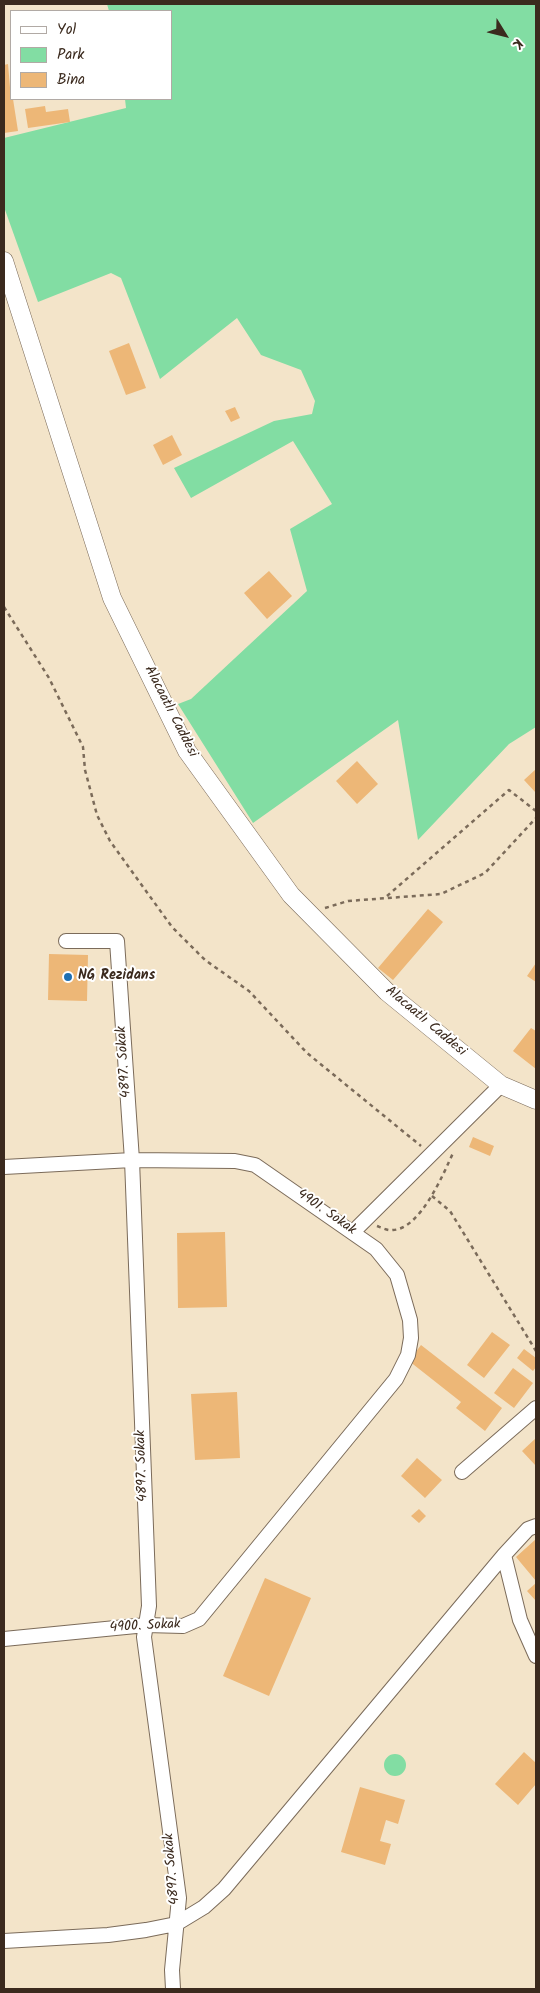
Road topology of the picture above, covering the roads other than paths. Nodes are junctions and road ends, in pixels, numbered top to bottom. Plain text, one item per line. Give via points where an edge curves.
1 (4, 261) edge
2 (66, 941) dead end
3 (501, 1085) junction
4 (536, 1100) edge
5 (132, 1160) junction
6 (4, 1167) edge
7 (353, 1232) junction
8 (536, 1408) edge
9 (462, 1472) dead end
10 (311, 1482) joint
11 (536, 1526) edge
12 (504, 1555) junction
13 (520, 1620) junction
14 (146, 1626) junction
15 (536, 1626) edge
16 (4, 1639) edge
17 (536, 1656) edge
18 (176, 1924) junction
19 (4, 1941) edge
20 (173, 1989) edge

1 - 3 street, Alacaatlı Caddesi via 112,598 187,751 291,895 387,992
2 - 5 street, 4897. Sokak via 117,941
3 - 4 street, Alacaatlı Caddesi
3 - 7 street
5 - 6 street, 4901. Sokak
5 - 7 street, 4901. Sokak via 235,1161 255,1165
5 - 14 street, 4897. Sokak via 149,1606
7 - 10 street, 4901. Sokak via 376,1249 397,1275 410,1320 410,1347 396,1379
8 - 9 street
10 - 14 street, 4900. Sokak via 199,1619 182,1626
11 - 12 street via 528,1529
12 - 13 street
12 - 18 street via 224,1888 204,1907
13 - 15 street
13 - 17 street
14 - 16 street, 4900. Sokak
14 - 18 street, 4897. Sokak via 144,1637 179,1898
18 - 19 street via 108,1935
18 - 20 street, 4897. Sokak

